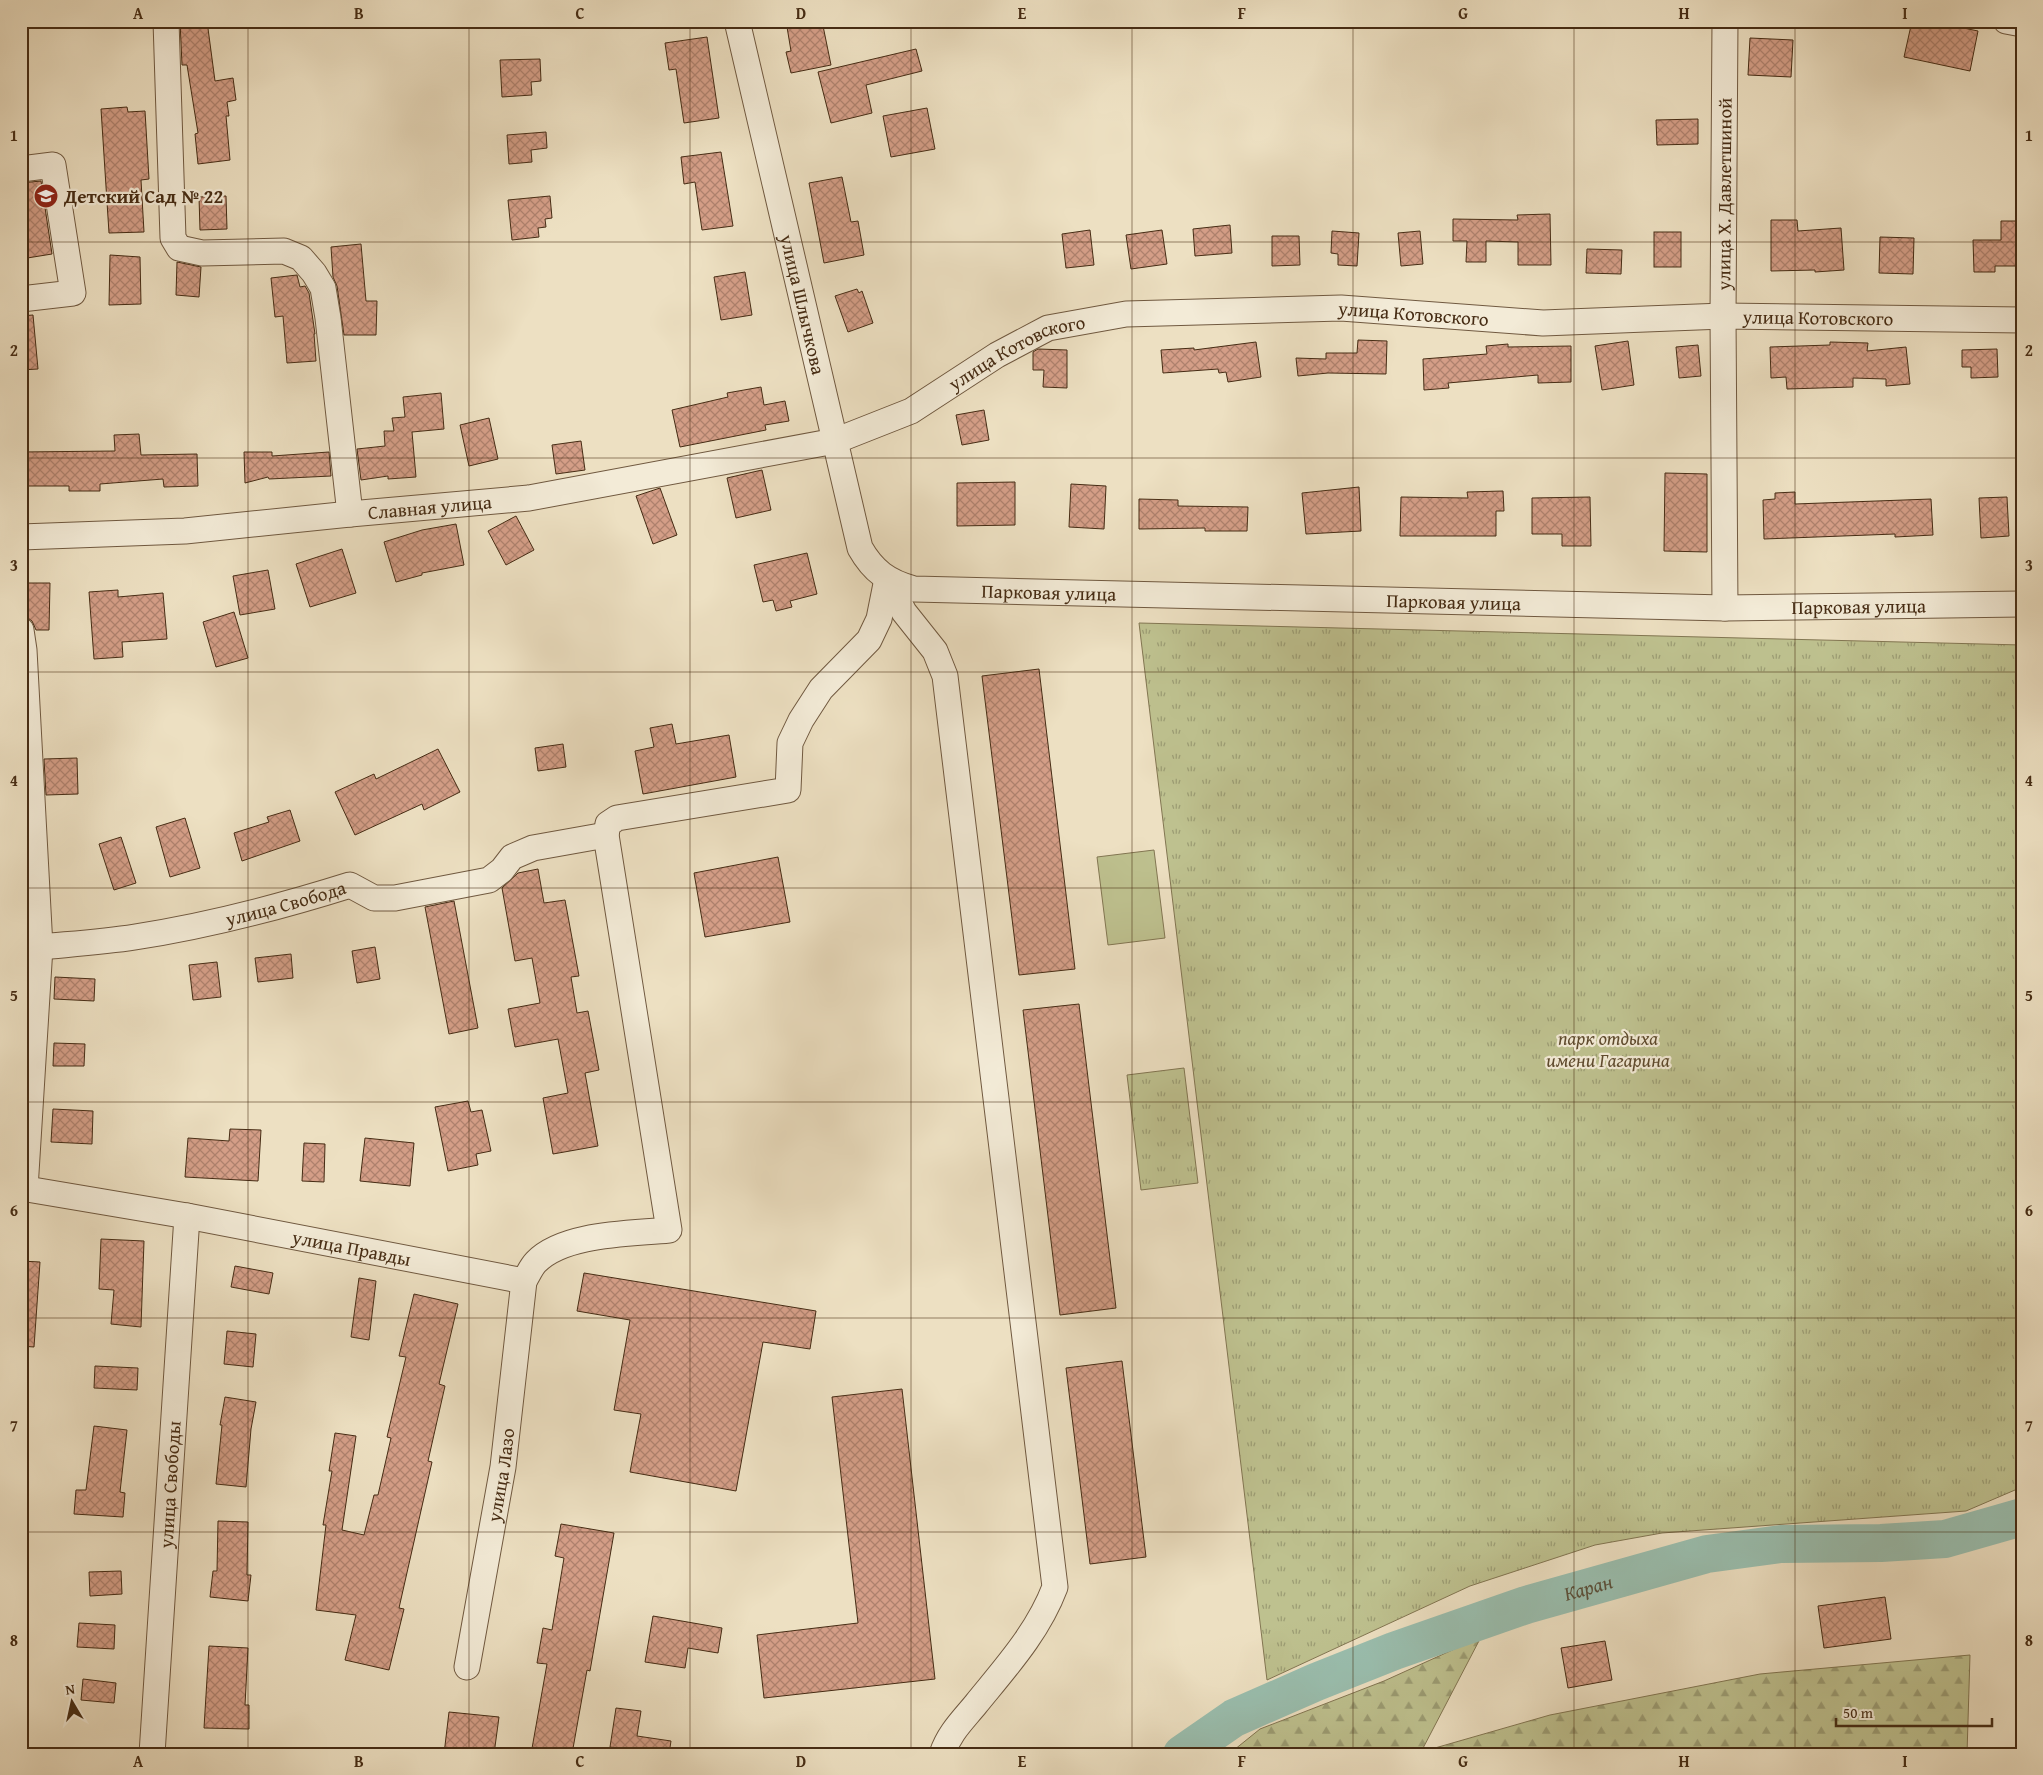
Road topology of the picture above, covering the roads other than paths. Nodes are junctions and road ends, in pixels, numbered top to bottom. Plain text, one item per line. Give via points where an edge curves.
1 (166, 21) edge
2 (737, 21) edge
3 (1725, 21) edge
4 (2006, 21) edge
5 (2022, 24) edge
6 (21, 169) edge
7 (21, 299) edge
8 (1723, 316) junction
9 (2022, 320) edge
10 (835, 441) junction
11 (350, 514) junction
12 (21, 537) edge
13 (887, 579) junction
14 (2022, 604) edge
15 (1725, 608) junction
16 (21, 630) edge
17 (606, 835) junction
18 (40, 947) junction
19 (23, 1188) edge
20 (187, 1216) junction
21 (524, 1281) junction
22 (467, 1667) dead end
23 (152, 1754) edge
24 (942, 1754) edge

1 - 11 street via 173,238 179,248 202,253 284,251 301,258 323,288
2 - 10 street, улица Шлычкова
3 - 8 street, улица Х. Давлетшиной
4 - 5 street
6 - 7 street via 53,165 73,293
8 - 9 street, улица Котовского
8 - 10 street, улица Котовского via 1543,323 1341,308 1126,314 1048,328 997,355 911,411
8 - 15 street, улица Х. Давлетшиной
10 - 11 street, Славная улица via 529,498
10 - 13 street, улица Шлычкова via 860,548 868,562
11 - 12 street, Славная улица via 185,531
13 - 15 street, Парковая улица via 914,589
13 - 17 street via 879,619 868,640 821,689 790,743 788,790 617,818 608,824
13 - 24 street via 904,612 935,652 944,676 1055,1587 1027,1641 955,1728
14 - 15 street, Парковая улица
16 - 18 street
17 - 18 street, улица Свобода via 533,848 512,858 489,880 395,898 374,898 350,885 273,907 135,937
17 - 21 street via 669,1230 567,1242 536,1262
18 - 19 street
19 - 20 street, улица Правды
20 - 21 street, улица Правды
20 - 23 street, улица Свободы
21 - 22 street, улица Лазо via 503,1467

